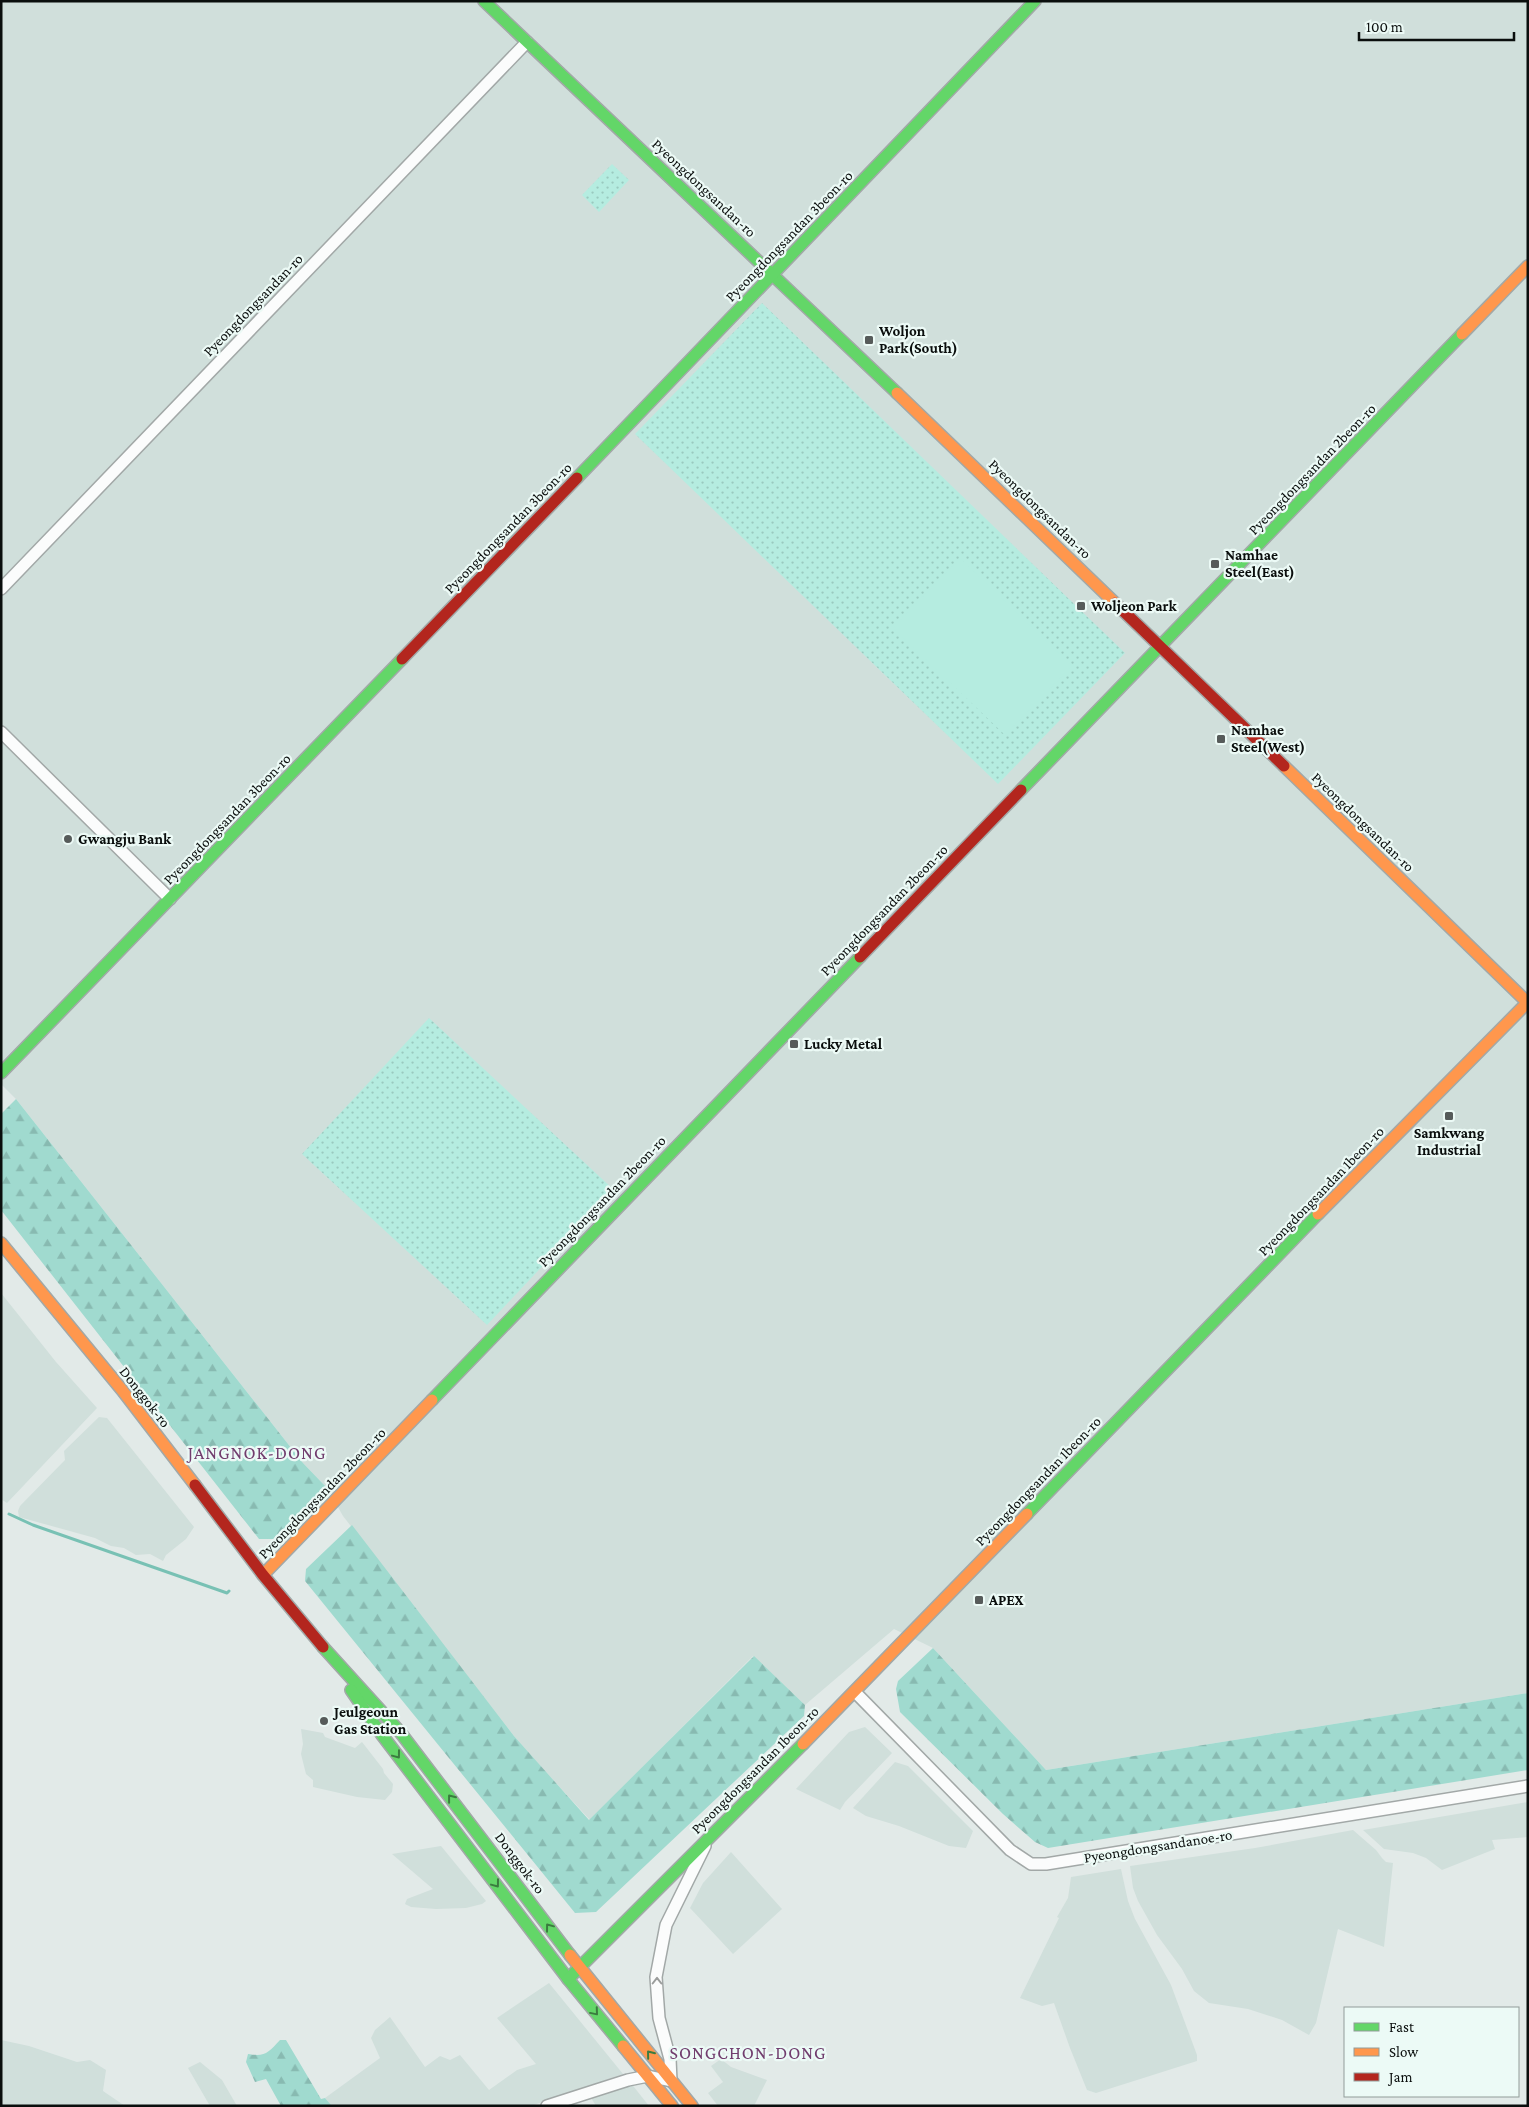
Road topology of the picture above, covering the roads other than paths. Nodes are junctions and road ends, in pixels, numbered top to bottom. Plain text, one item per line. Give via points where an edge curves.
1 (484, 1) edge
2 (1035, 1) edge
3 (526, 42) junction
4 (1528, 266) edge
5 (774, 274) junction
6 (1, 589) edge
7 (1161, 647) junction
8 (1, 732) edge
9 (170, 899) junction
10 (1528, 1002) edge
11 (1, 1073) edge
12 (1, 1243) edge
13 (263, 1575) junction
14 (319, 1643) junction
15 (855, 1692) junction
16 (1528, 1786) edge
17 (709, 1837) junction
18 (580, 1966) junction
19 (568, 1979) junction
20 (648, 2076) junction
21 (671, 2081) junction
22 (547, 2106) edge
23 (672, 2106) edge
24 (692, 2106) edge

1 - 3 street, Pyeongdongsandan-ro
2 - 5 street, Pyeongdongsandan 3beon-ro
3 - 5 street, Pyeongdongsandan-ro
3 - 6 street, Pyeongdongsandan-ro
4 - 7 street, Pyeongdongsandan 2beon-ro
5 - 7 street, Pyeongdongsandan-ro
5 - 9 street, Pyeongdongsandan 3beon-ro
7 - 10 street, Pyeongdongsandan-ro
7 - 13 street, Pyeongdongsandan 2beon-ro
8 - 9 street
9 - 11 street, Pyeongdongsandan 3beon-ro
10 - 15 street, Pyeongdongsandan 1beon-ro via 1304,1228
12 - 13 street, Donggok-ro via 122,1390
13 - 14 street, Donggok-ro
18 -> 14 street, Donggok-ro via 400,1732
14 -> 19 street, Donggok-ro via 382,1735
15 - 16 street, Pyeongdongsandanoe-ro via 1010,1850 1031,1864
15 - 17 street, Pyeongdongsandan 1beon-ro
17 - 18 street, Pyeongdongsandan 1beon-ro
21 -> 17 street via 670,2060 659,2018 656,1977 666,1925
18 - 19 street, Pyeongdongsandan 1beon-ro
21 -> 18 street, Donggok-ro
19 -> 20 street, Donggok-ro
20 - 21 street
20 - 22 street
20 - 23 street, Donggok-ro
21 - 24 street, Donggok-ro

